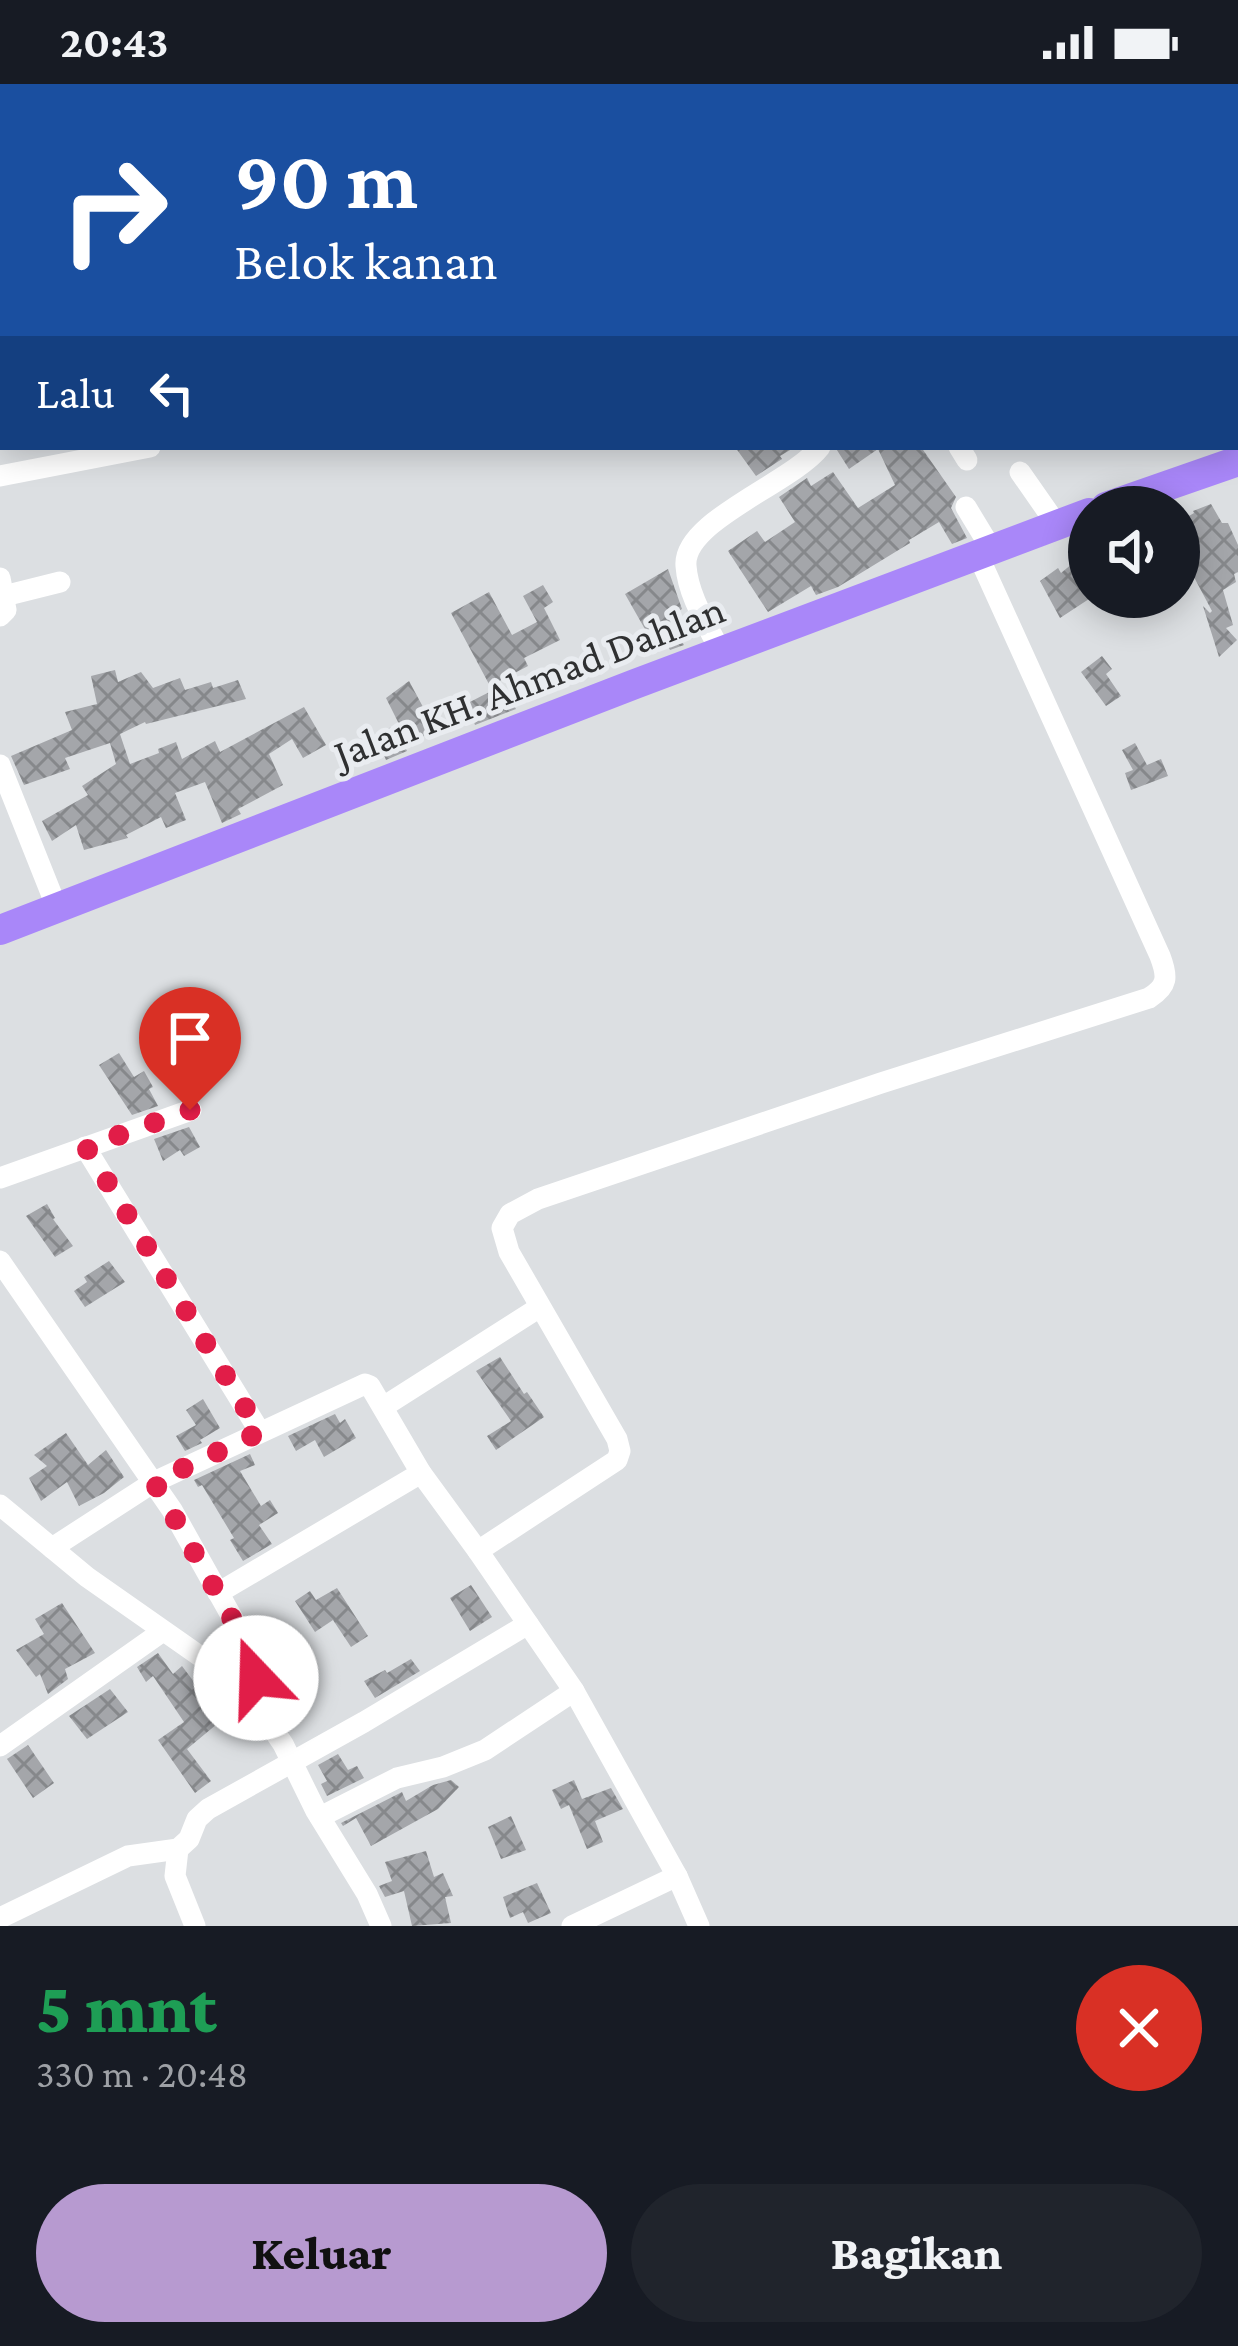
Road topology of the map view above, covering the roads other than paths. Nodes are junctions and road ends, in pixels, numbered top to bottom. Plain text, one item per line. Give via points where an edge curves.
1 (134, 450) edge
2 (818, 450) edge
3 (1233, 462) edge
4 (1020, 472) dead end
5 (0, 476) edge
6 (1165, 486) edge
7 (966, 507) dead end
8 (1068, 521) edge
9 (1057, 525) junction
10 (985, 552) junction
11 (60, 582) dead end
12 (1, 596) edge
13 (721, 652) junction
14 (0, 765) edge
15 (57, 908) junction
16 (0, 930) edge
17 (190, 1110) dead end
18 (86, 1147) junction
19 (0, 1178) edge
20 (0, 1261) edge
21 (540, 1307) junction
22 (382, 1407) junction
23 (260, 1432) junction
24 (421, 1473) junction
25 (154, 1482) junction
26 (0, 1505) edge
27 (52, 1548) junction
28 (478, 1551) junction
29 (218, 1593) junction
30 (528, 1624) junction
31 (163, 1631) junction
32 (574, 1691) junction
33 (255, 1707) junction
34 (0, 1747) edge
35 (292, 1762) junction
36 (320, 1817) junction
37 (178, 1849) junction
38 (677, 1876) junction
39 (0, 1918) edge
40 (195, 1926) edge
41 (380, 1926) edge
42 (572, 1926) edge
43 (699, 1926) edge

1 - 5 street
2 - 13 street via 706,527 687,551 691,589
3 - 6 highway
4 - 9 street
7 - 10 street
8 - 9 highway, Jalan KH. Ahmad Dahlan
9 - 10 highway, Jalan KH. Ahmad Dahlan
10 - 13 highway, Jalan KH. Ahmad Dahlan
10 - 21 street via 1160,956 1165,985 1149,998 520,1208 505,1220 504,1239
11 - 12 street
13 - 15 highway, Jalan KH. Ahmad Dahlan
14 - 15 street
15 - 16 highway, Jalan KH. Ahmad Dahlan
17 - 18 street
18 - 19 street
18 - 23 street
20 - 25 street
21 - 22 street
21 - 28 street via 619,1455
22 - 23 street via 365,1384
22 - 24 street
23 - 25 street
24 - 28 street
24 - 29 street
25 - 27 street
25 - 29 street
26 - 27 street
27 - 31 street
28 - 30 street
29 - 33 street via 251,1652
30 - 32 street
30 - 35 street
31 - 33 street
31 - 34 street
32 - 36 street via 485,1750 380,1785
32 - 38 street
33 - 35 street
35 - 36 street
35 - 37 street via 201,1813
36 - 41 street
37 - 39 street via 128,1856
37 - 40 street via 175,1876
38 - 42 street
38 - 43 street

